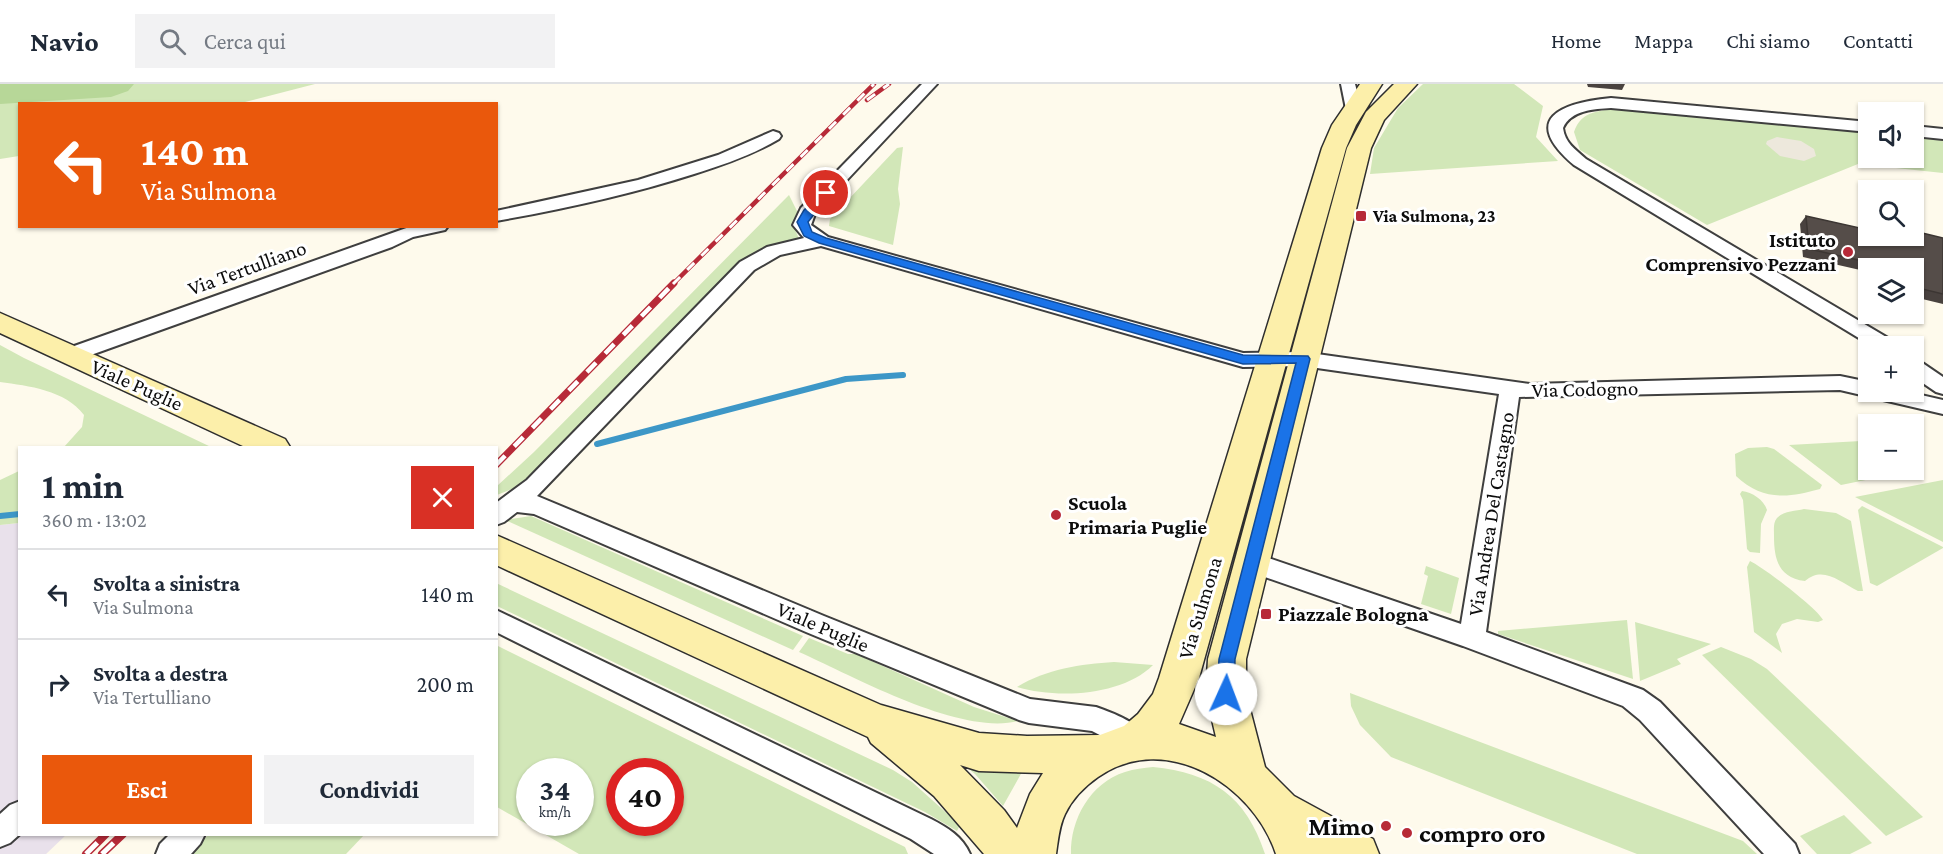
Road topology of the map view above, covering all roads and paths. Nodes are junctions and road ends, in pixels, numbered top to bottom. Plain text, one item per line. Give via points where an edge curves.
1 (930, 84) edge
2 (1371, 84) edge
3 (1406, 84) edge
4 (1351, 96) edge
5 (1858, 126) edge
6 (1924, 132) edge
7 (1943, 134) edge
8 (773, 136) dead end
9 (498, 216) edge
10 (431, 228) edge
11 (822, 241) junction
12 (0, 322) edge
13 (1869, 336) edge
14 (70, 355) junction
15 (1288, 359) junction
16 (1924, 374) edge
17 (1858, 387) edge
18 (1943, 387) edge
19 (1510, 389) junction
20 (1922, 402) edge
21 (1943, 407) edge
22 (272, 446) edge
23 (505, 509) edge
24 (498, 550) edge
25 (1251, 562) junction
26 (498, 621) edge
27 (1472, 638) junction
28 (874, 721) junction
29 (1118, 747) junction
30 (1246, 776) junction
31 (1277, 810) junction
32 (18, 817) edge
33 (0, 833) edge
34 (188, 836) edge
35 (171, 854) edge
36 (955, 854) edge
37 (1011, 854) edge
38 (1034, 854) edge
39 (1298, 854) edge
40 (1357, 854) edge
41 (1784, 854) edge

1 - 11 street via 806,215 802,222 805,231
2 - 4 street, Via Sulmona
3 - 15 street, Via Sulmona via 1374,117 1359,148
4 - 15 street, Via Sulmona via 1334,148
5 - 13 street via 1611,103 1578,107 1562,115 1556,136 1559,144 1580,162
6 - 7 street
8 - 9 street via 748,151 645,185
10 - 14 street, Via Tertulliano via 407,233
11 - 15 street via 1243,360
11 - 23 street, Viale Puglie via 781,248 747,266 535,486
12 - 14 street, Viale Puglie
14 - 22 street, Viale Puglie
15 - 19 street, Via Codogno
15 - 25 street, Via Sulmona
15 - 29 street, Via Sulmona via 1169,706 1156,725
16 - 18 street
17 - 19 street, Via Codogno via 1840,383
19 - 27 street, Via Andrea Del Castagno
20 - 21 street
23 - 29 street, Viale Puglie via 537,505 1029,711 1096,719
24 - 28 street
25 - 27 street
25 - 30 street, Via Sulmona via 1227,659 1226,694
26 - 36 street via 921,829
27 - 41 street via 1643,704
28 - 29 street via 979,752 1027,755
28 - 37 street via 949,783
29 - 30 street via 1159,740 1203,751
29 - 38 street via 1073,770 1053,793 1039,822
30 - 31 street
31 - 39 street via 1289,828
31 - 40 street
32 - 33 street
34 - 35 street

